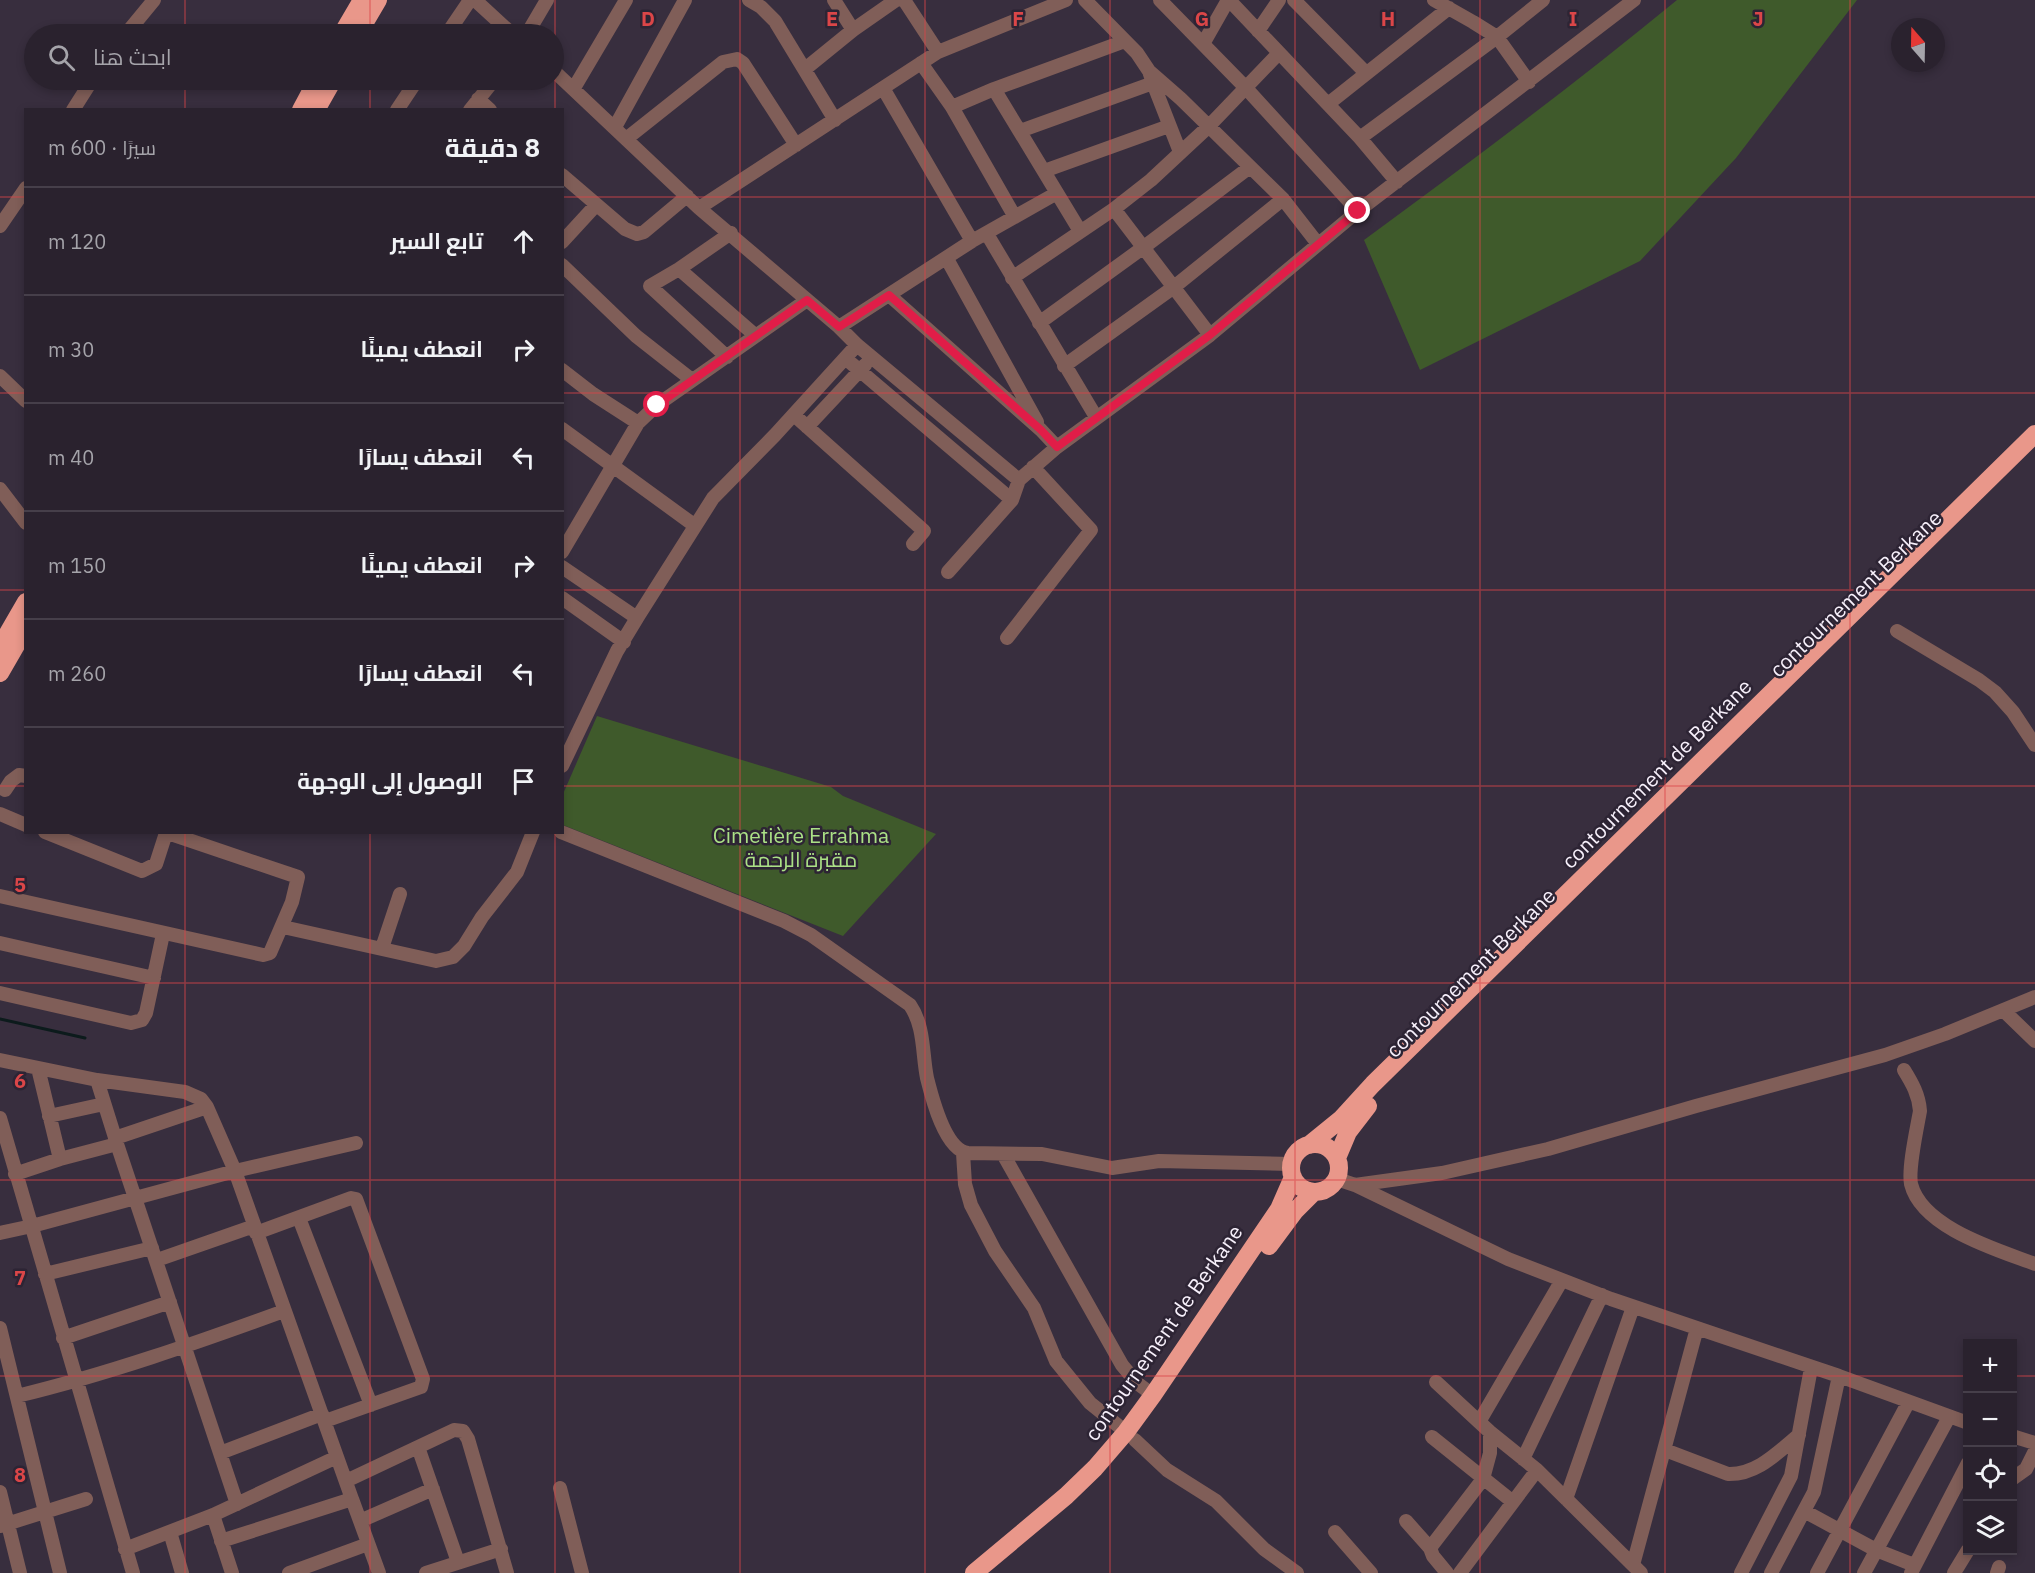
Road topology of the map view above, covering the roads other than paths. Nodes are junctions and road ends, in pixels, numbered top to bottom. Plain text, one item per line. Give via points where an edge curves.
1 (154, 0) edge
2 (362, 0) edge
3 (378, 0) edge
4 (470, 0) edge
5 (476, 0) edge
6 (547, 0) edge
7 (626, 0) edge
8 (685, 0) edge
9 (749, 0) edge
10 (834, 0) edge
11 (896, 0) edge
12 (904, 0) edge
13 (1066, 0) edge
14 (1085, 0) edge
15 (1228, 0) edge
16 (1279, 0) edge
17 (1294, 0) edge
18 (1434, 0) edge
19 (1634, 0) edge
20 (1166, 2) edge
21 (1537, 2) edge
22 (1449, 8) junction
23 (134, 24) edge
24 (348, 24) edge
25 (364, 24) edge
26 (454, 24) edge
27 (501, 24) edge
28 (533, 24) edge
29 (853, 30) junction
30 (1258, 31) junction
31 (1497, 38) junction
32 (1125, 41) junction
33 (1203, 44) junction
34 (938, 52) junction
35 (1278, 54) junction
36 (921, 63) junction
37 (804, 69) junction
38 (1366, 73) junction
39 (1151, 77) junction
40 (564, 80) edge
41 (1529, 82) junction
42 (1245, 87) junction
43 (574, 88) junction
44 (883, 88) junction
45 (994, 89) junction
46 (86, 90) edge
47 (312, 90) edge
48 (327, 90) edge
49 (410, 90) edge
50 (486, 90) edge
51 (474, 104) edge
52 (1328, 104) junction
53 (952, 107) junction
54 (74, 108) edge
55 (302, 108) edge
56 (317, 108) edge
57 (398, 108) edge
58 (835, 120) junction
59 (1169, 126) junction
60 (615, 127) junction
61 (1208, 127) junction
62 (1020, 131) junction
63 (1360, 138) junction
64 (626, 139) junction
65 (796, 145) junction
66 (1180, 152) junction
67 (1250, 167) junction
68 (1044, 171) junction
69 (564, 177) edge
70 (1397, 182) junction
71 (24, 191) edge
72 (1057, 193) junction
73 (687, 196) junction
74 (1282, 199) junction
75 (596, 206) junction
76 (699, 208) junction
77 (1113, 209) junction
78 (1358, 211) junction
79 (1015, 217) junction
80 (0, 226) edge
81 (1080, 231) junction
82 (730, 233) junction
83 (987, 234) junction
84 (564, 240) edge
85 (972, 241) junction
86 (1318, 244) junction
87 (1144, 247) junction
88 (947, 258) junction
89 (564, 267) edge
90 (679, 269) junction
91 (1012, 278) junction
92 (1174, 287) junction
93 (889, 295) junction
94 (807, 300) junction
95 (1039, 322) junction
96 (839, 327) junction
97 (1210, 335) junction
98 (756, 336) junction
99 (857, 345) junction
100 (727, 357) junction
101 (872, 357) junction
102 (845, 358) junction
103 (1064, 366) junction
104 (860, 371) junction
105 (564, 372) edge
106 (0, 376) edge
107 (692, 380) junction
108 (24, 399) edge
109 (794, 415) junction
110 (1096, 417) junction
111 (638, 423) junction
112 (807, 427) junction
113 (564, 430) edge
114 (1041, 430) junction
115 (2035, 434) edge
116 (1057, 447) junction
117 (2035, 450) edge
118 (612, 466) junction
119 (1033, 467) junction
120 (1019, 480) junction
121 (0, 489) edge
122 (1012, 500) junction
123 (24, 520) edge
124 (694, 525) junction
125 (913, 544) dead end
126 (564, 549) edge
127 (566, 569) edge
128 (948, 572) dead end
129 (564, 599) edge
130 (24, 605) edge
131 (637, 618) junction
132 (24, 631) edge
133 (1897, 631) dead end
134 (1007, 638) dead end
135 (624, 642) junction
136 (0, 647) edge
137 (0, 673) edge
138 (2035, 745) edge
139 (564, 762) edge
140 (24, 776) edge
141 (2, 792) edge
142 (0, 814) edge
143 (24, 824) edge
144 (564, 833) edge
145 (50, 834) edge
146 (166, 834) edge
147 (169, 834) edge
148 (532, 834) edge
149 (400, 894) dead end
150 (0, 896) edge
151 (282, 927) junction
152 (163, 934) junction
153 (0, 943) edge
154 (382, 948) junction
155 (154, 978) junction
156 (0, 993) edge
157 (2035, 997) edge
158 (2004, 1011) junction
159 (2035, 1041) edge
160 (0, 1060) edge
161 (38, 1068) junction
162 (1904, 1070) dead end
163 (98, 1080) junction
164 (104, 1104) junction
165 (207, 1107) junction
166 (49, 1116) junction
167 (0, 1118) edge
168 (116, 1141) junction
169 (356, 1143) dead end
170 (1309, 1144) junction
171 (963, 1153) junction
172 (1003, 1154) junction
173 (1337, 1158) junction
174 (60, 1159) junction
175 (235, 1171) junction
176 (1292, 1171) junction
177 (15, 1174) junction
178 (1337, 1179) junction
179 (1355, 1185) junction
180 (1314, 1192) junction
181 (135, 1198) junction
182 (299, 1218) junction
183 (32, 1226) junction
184 (255, 1229) junction
185 (0, 1233) edge
186 (154, 1254) junction
187 (2035, 1264) edge
188 (45, 1274) junction
189 (1562, 1280) junction
190 (1602, 1295) junction
191 (170, 1302) junction
192 (1633, 1306) junction
193 (284, 1311) junction
194 (0, 1328) edge
195 (1696, 1328) junction
196 (63, 1338) junction
197 (186, 1347) junction
198 (4, 1359) edge
199 (1811, 1368) junction
200 (1839, 1376) junction
201 (76, 1381) junction
202 (1436, 1382) dead end
203 (1153, 1395) junction
204 (17, 1396) junction
205 (1908, 1403) junction
206 (371, 1405) junction
207 (323, 1417) junction
208 (1949, 1418) junction
209 (1963, 1422) edge
210 (1485, 1427) junction
211 (1131, 1436) junction
212 (1799, 1436) junction
213 (1432, 1437) dead end
214 (2017, 1438) edge
215 (2035, 1443) edge
216 (418, 1447) junction
217 (1665, 1450) junction
218 (2035, 1451) edge
219 (220, 1453) junction
220 (337, 1457) junction
221 (1523, 1459) junction
222 (1537, 1470) junction
223 (1963, 1473) edge
224 (2017, 1476) edge
225 (1483, 1479) junction
226 (346, 1482) junction
227 (560, 1488) dead end
228 (433, 1489) junction
229 (0, 1492) edge
230 (352, 1498) junction
231 (86, 1499) dead end
232 (1566, 1499) junction
233 (1513, 1502) junction
234 (237, 1504) junction
235 (1804, 1510) junction
236 (45, 1512) junction
237 (213, 1515) junction
238 (360, 1521) junction
239 (1406, 1521) dead end
240 (4, 1525) edge
241 (1840, 1531) junction
242 (170, 1532) junction
243 (1335, 1532) dead end
244 (221, 1541) junction
245 (368, 1544) junction
246 (1430, 1548) junction
247 (501, 1549) junction
248 (125, 1550) junction
249 (1876, 1550) junction
250 (1965, 1555) edge
251 (458, 1562) junction
252 (1637, 1569) edge
253 (1914, 1570) edge
254 (20, 1573) edge
255 (60, 1573) edge
256 (133, 1573) edge
257 (182, 1573) edge
258 (232, 1573) edge
259 (289, 1573) edge
260 (379, 1573) edge
261 (426, 1573) edge
262 (507, 1573) edge
263 (582, 1573) edge
264 (974, 1573) edge
265 (993, 1573) edge
266 (1297, 1573) edge
267 (1371, 1573) edge
268 (1447, 1573) edge
269 (1460, 1573) edge
270 (1741, 1573) edge
271 (1771, 1573) edge
272 (1817, 1573) edge
273 (1864, 1573) edge
274 (1954, 1573) edge

1 - 23 street
2 - 24 highway
3 - 25 highway
4 - 26 street
5 - 27 street
6 - 28 street
7 - 43 street
8 - 60 street
9 - 37 street via 775,21
10 - 29 street
11 - 29 street
12 - 34 street
13 - 34 street
14 - 32 street
15 - 30 street
15 - 33 street
16 - 30 street
17 - 38 street
18 - 22 street
19 - 41 street
20 - 33 street
21 - 31 street
22 - 31 street
22 - 38 street
29 - 37 street
30 - 35 street
31 - 41 street
31 - 63 street
32 - 39 street
32 - 45 street
33 - 42 street
34 - 36 street
35 - 42 street
35 - 52 street
36 - 44 street
36 - 53 street
37 - 58 street
38 - 52 street
39 - 59 street
39 - 61 street via 1181,99
39 - 62 street
40 - 43 street
41 - 70 street
42 - 61 street
42 - 78 street
43 - 60 street
44 - 58 street
44 - 85 street
45 - 53 street
45 - 62 street
46 - 54 street
47 - 55 highway
48 - 56 highway
49 - 57 street
50 - 51 street
52 - 63 street
53 - 79 street
58 - 65 street
59 - 66 street
59 - 68 street
60 - 64 street
61 - 66 street
61 - 67 street
62 - 68 street
63 - 70 street
64 - 65 street via 723,62 737,59
64 - 73 street
65 - 76 street
66 - 77 street
67 - 74 street
67 - 87 street
68 - 72 street
69 - 75 street
70 - 78 street
71 - 80 street
72 - 79 street
72 - 81 street
73 - 75 street via 637,234 624,230
73 - 76 street
74 - 86 street
74 - 92 street
75 - 84 street
76 - 82 street
77 - 81 street
77 - 87 street
78 - 86 street
79 - 83 street
81 - 91 street
82 - 90 street
82 - 94 street
83 - 85 street
83 - 91 street
85 - 88 street
86 - 97 street
87 - 92 street
87 - 95 street
88 - 93 street
88 - 114 street
89 - 107 street via 636,336
90 - 98 street
90 - 100 street via 650,286
91 - 95 street
92 - 97 street
92 - 103 street
93 - 96 street
93 - 114 street
94 - 96 street
94 - 98 street
95 - 103 street
96 - 99 street
97 - 110 street
98 - 100 street
99 - 101 street
99 - 102 street
100 - 107 street
101 - 104 street
101 - 120 street
102 - 104 street
102 - 109 street
103 - 110 street
104 - 112 street
104 - 122 street
105 - 111 street
106 - 108 street
107 - 111 street
109 - 112 street
109 - 124 street via 713,498
110 - 116 street
111 - 118 street
112 - 125 street via 924,531
113 - 118 street
114 - 116 street
115 - 170 highway, contournement de Berkane via 1341,1119
116 - 119 street
117 - 173 highway, contournement Berkane via 1374,1100 1347,1132
118 - 124 street
118 - 126 street
119 - 120 street
119 - 134 street via 1091,530
120 - 122 street
121 - 123 street
122 - 128 street
124 - 131 street
127 - 131 street
129 - 135 street
130 - 136 highway
131 - 135 street
132 - 137 highway
133 - 138 street via 1995,692
135 - 139 street
140 - 141 street via 15,777
142 - 143 street
144 - 171 street via 784,921 811,935 910,1005 919,1023 927,1078 942,1125
145 - 146 street via 142,871 156,864
147 - 151 street via 298,877
148 - 154 street via 517,872 453,957 436,961
149 - 154 street
150 - 152 street
151 - 152 street via 274,948 263,955
151 - 154 street
152 - 155 street
153 - 155 street
155 - 156 street via 146,1014 142,1020 131,1023
157 - 158 street
158 - 159 street
158 - 179 street via 1885,1055 1548,1149 1442,1173
160 - 161 street
161 - 163 street
161 - 166 street
162 - 187 street via 1916,1090 1920,1111 1911,1172 1911,1185 1919,1198 1930,1213 1962,1236
163 - 164 street
163 - 165 street via 185,1092 201,1099
164 - 166 street
164 - 168 street
165 - 168 street
165 - 175 street
166 - 174 street
167 - 177 street
168 - 174 street
168 - 181 street
169 - 175 street
170 - 173 highway via 1329,1148
170 - 176 highway via 1297,1152
171 - 172 street
171 - 211 street via 965,1184 972,1205 995,1251 1034,1308 1056,1361 1090,1403
172 - 176 street via 1050,1155 1112,1168 1158,1161
172 - 203 street via 1122,1365
173 - 178 highway
174 - 177 street
175 - 181 street
175 - 184 street
176 - 180 highway via 1301,1188
176 - 203 highway, contournement de Berkane via 1279,1209
177 - 183 street
178 - 179 street
178 - 180 highway via 1328,1189
179 - 189 street via 1508,1259
180 - 211 highway via 1283,1225 1164,1401
181 - 183 street
181 - 186 street
182 - 184 street
182 - 206 street
182 - 206 street via 351,1198 358,1202 423,1379 421,1387
183 - 185 street
183 - 188 street
184 - 186 street
184 - 193 street
186 - 188 street
186 - 191 street
188 - 196 street
189 - 190 street
189 - 210 street
190 - 192 street
190 - 221 street
191 - 196 street
191 - 197 street
192 - 195 street
192 - 232 street
193 - 197 street
193 - 207 street
194 - 198 street
195 - 199 street
195 - 217 street
196 - 201 street
197 - 201 street
197 - 219 street
198 - 204 street
199 - 200 street
199 - 212 street
200 - 205 street
200 - 235 street via 1818,1480
201 - 204 street
201 - 248 street
202 - 210 street
203 - 211 highway, contournement de Berkane
204 - 236 street
205 - 208 street
205 - 241 street
206 - 207 street
207 - 219 street
207 - 220 street
208 - 209 street
208 - 249 street
210 - 221 street
210 - 225 street via 1490,1454
211 - 264 highway, contournement de Berkane
211 - 265 highway via 1081,1498
211 - 266 street via 1167,1470 1216,1501 1264,1549
212 - 217 street via 1757,1468 1737,1475
212 - 270 street via 1791,1476
213 - 225 street
214 - 215 street
216 - 226 street
216 - 228 street
216 - 247 street via 454,1430 463,1431
217 - 252 street
218 - 224 street via 2026,1469
219 - 234 street
220 - 226 street
220 - 234 street
221 - 222 street
222 - 232 street
222 - 233 street
223 - 253 street
225 - 233 street
225 - 246 street
226 - 230 street
227 - 263 street
228 - 238 street
228 - 251 street
229 - 240 street
230 - 238 street
230 - 244 street
231 - 236 street
232 - 252 street
233 - 269 street
234 - 237 street
235 - 241 street
235 - 271 street
236 - 240 street
236 - 255 street
237 - 242 street
237 - 244 street
238 - 245 street
239 - 246 street
240 - 254 street
241 - 249 street
241 - 272 street
242 - 248 street
242 - 257 street
243 - 267 street
244 - 258 street
245 - 259 street
245 - 260 street
246 - 268 street
247 - 251 street
247 - 262 street
248 - 256 street
249 - 253 street
249 - 273 street
250 - 274 street
251 - 261 street

